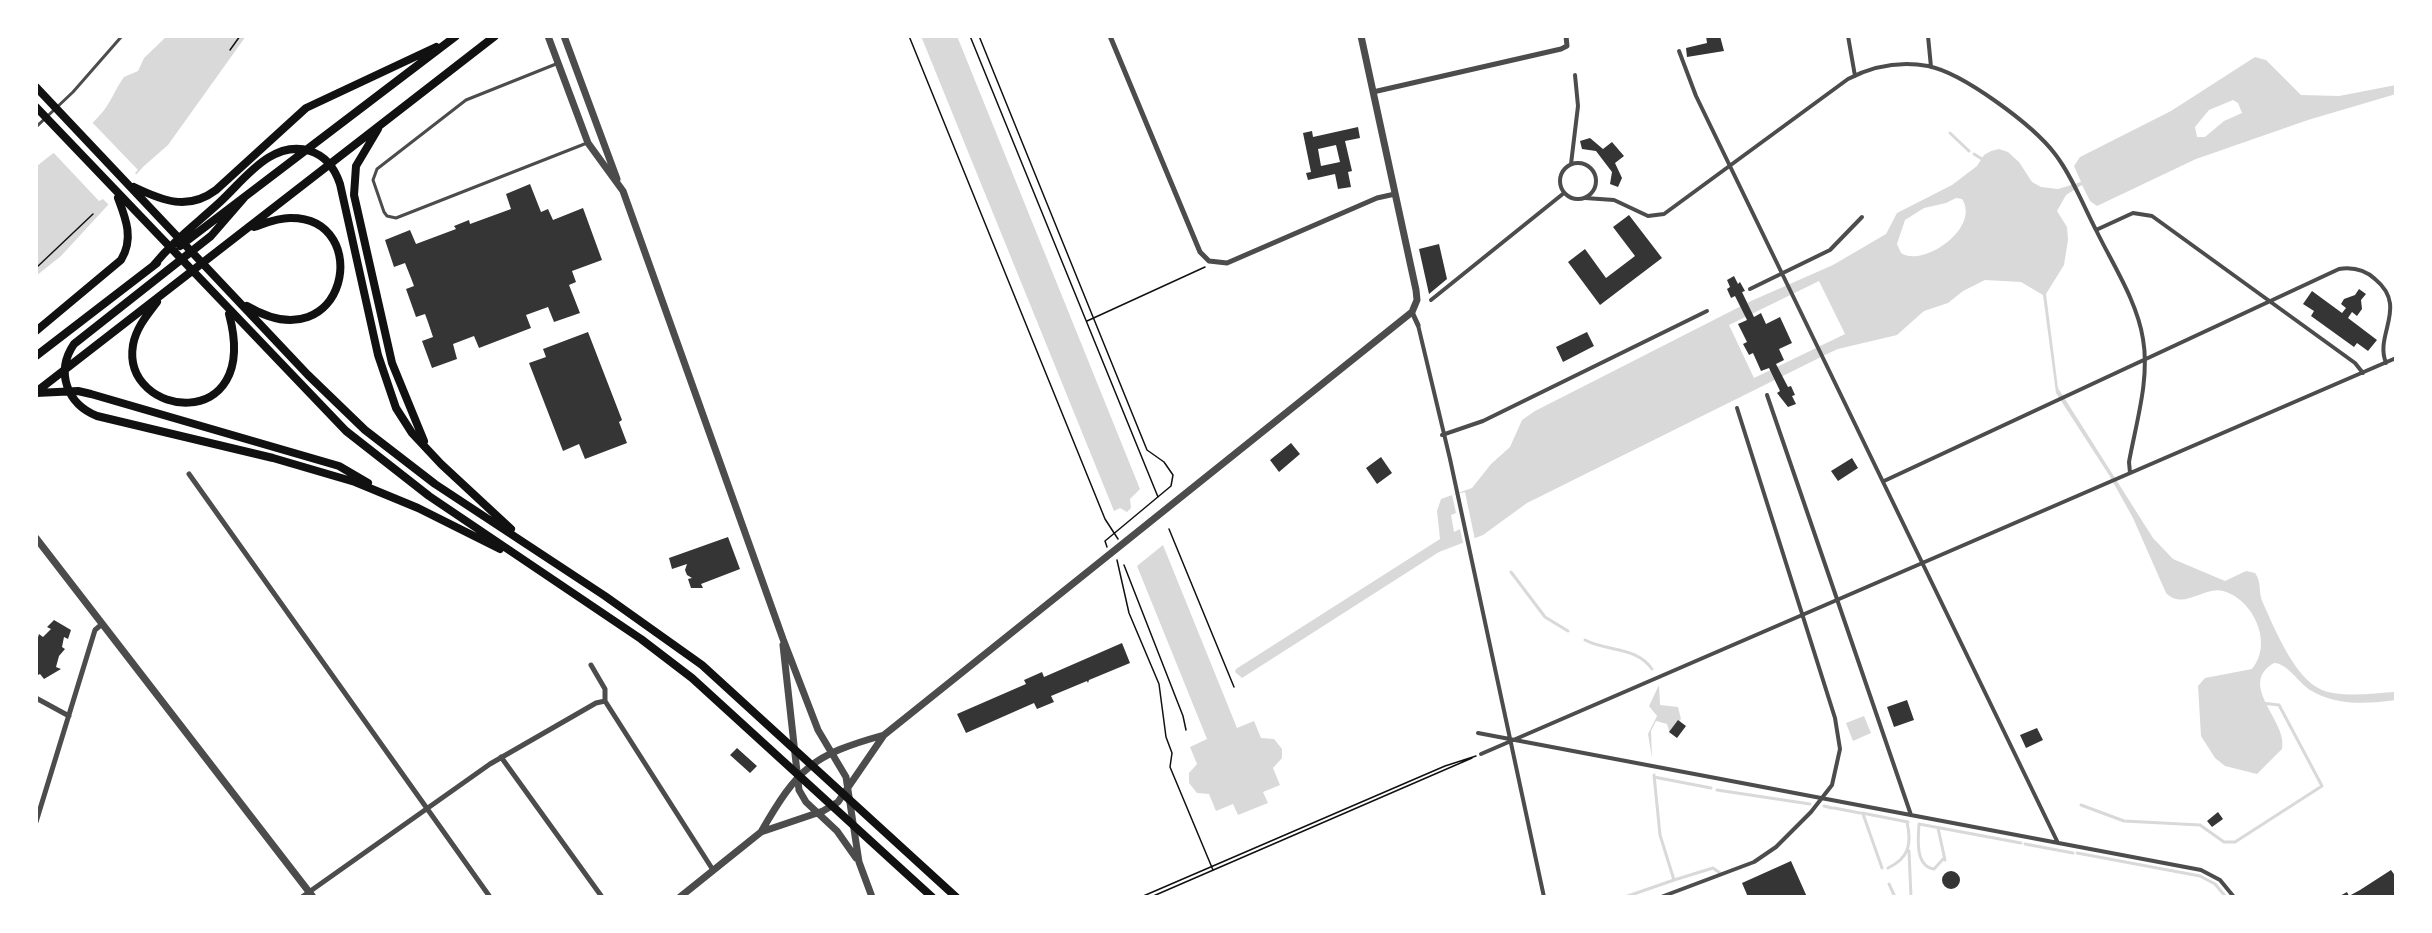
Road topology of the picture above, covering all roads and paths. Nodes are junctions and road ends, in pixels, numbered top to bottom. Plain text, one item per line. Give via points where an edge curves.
1 (122, 36) edge
2 (240, 36) edge
3 (456, 36) edge
4 (495, 36) edge
5 (564, 36) edge
6 (909, 36) edge
7 (970, 36) edge
8 (979, 36) edge
9 (1110, 36) edge
10 (1361, 36) edge
11 (1566, 36) edge
12 (1848, 36) edge
13 (1928, 36) edge
14 (547, 38) edge
15 (447, 43) junction
16 (230, 50) dead end
17 (1679, 51) dead end
18 (558, 63) junction
19 (1931, 67) junction
20 (1575, 75) dead end
21 (1855, 76) junction
22 (36, 87) edge
23 (1372, 92) junction
24 (36, 107) edge
25 (380, 125) junction
26 (36, 127) edge
27 (588, 143) junction
28 (1571, 164) junction
29 (1731, 166) junction
30 (617, 181) junction
31 (127, 184) junction
32 (1563, 193) junction
33 (117, 194) junction
34 (1395, 194) junction
35 (244, 198) junction
36 (1585, 198) junction
37 (93, 214) dead end
38 (1862, 217) dead end
39 (247, 229) junction
40 (2096, 230) junction
41 (153, 266) junction
42 (1206, 267) dead end
43 (36, 268) edge
44 (1783, 273) junction
45 (1750, 289) dead end
46 (164, 293) junction
47 (236, 298) junction
48 (1431, 300) dead end
49 (2270, 301) junction
50 (225, 307) junction
51 (1707, 311) dead end
52 (1412, 312) junction
53 (1093, 318) junction
54 (1086, 321) junction
55 (1418, 325) joint
56 (36, 331) edge
57 (36, 356) edge
58 (2396, 358) edge
59 (2145, 360) junction
60 (2386, 363) junction
61 (2363, 373) junction
62 (36, 393) edge
63 (1767, 394) dead end
64 (1737, 408) dead end
65 (1442, 435) junction
66 (428, 449) junction
67 (2130, 473) junction
68 (189, 474) dead end
69 (1884, 481) junction
70 (381, 491) junction
71 (1158, 498) junction
72 (1169, 529) dead end
73 (1114, 533) junction
74 (36, 538) edge
75 (1123, 544) junction
76 (1108, 549) dead end
77 (539, 553) junction
78 (1115, 557) dead end
79 (525, 561) junction
80 (1924, 562) junction
81 (1124, 565) dead end
82 (1835, 600) junction
83 (1802, 614) junction
84 (102, 624) junction
85 (783, 639) junction
86 (591, 665) dead end
87 (1234, 687) dead end
88 (36, 698) edge
89 (605, 701) junction
90 (69, 716) junction
91 (1186, 730) dead end
92 (1478, 733) dead end
93 (884, 735) junction
94 (1511, 740) junction
95 (831, 753) junction
96 (1479, 755) joint
97 (501, 757) junction
98 (797, 778) junction
99 (848, 789) junction
100 (1823, 799) junction
101 (426, 808) junction
102 (818, 813) junction
103 (1911, 815) junction
104 (36, 822) edge
105 (761, 832) junction
106 (2058, 843) junction
107 (859, 862) junction
108 (1212, 868) junction
109 (713, 870) junction
110 (311, 894) edge
111 (302, 897) edge
112 (490, 897) edge
113 (602, 897) edge
114 (680, 897) edge
115 (872, 897) edge
116 (932, 897) edge
117 (956, 897) edge
118 (1141, 897) edge
119 (1151, 897) edge
120 (1544, 897) edge
121 (1661, 897) edge
122 (2234, 897) edge

1 - 26 lane
2 - 16 path
3 - 15 main road
4 - 25 main road
5 - 30 street
6 - 73 path
7 - 54 path
8 - 53 path
9 - 34 street via 1200,252 1207,260 1227,263
10 - 23 street
11 - 23 street via 1567,46 1561,49
12 - 21 street
13 - 19 street
14 - 18 street
15 - 31 main road via 318,101 292,118 216,190 200,200 172,202
15 - 35 main road
17 - 29 street via 1696,96
18 - 27 street
18 - 27 lane via 466,100 377,169 373,180 384,212 396,218
19 - 21 street via 1891,64
19 - 40 street via 1971,87 2030,128 2055,153
20 - 28 street via 1578,106
21 - 29 street
22 - 31 main road
23 - 34 street
24 - 33 main road
25 - 39 main road
25 - 66 main road via 354,172 353,189 386,342 400,389
27 - 30 street
28 - 32 street via 1560,177
28 - 36 street via 1585,165 1595,175 1594,190
29 - 36 street via 1672,211 1659,216 1643,214 1614,200
29 - 44 street
30 - 85 street
31 - 47 main road
32 - 36 street via 1572,199
32 - 48 street
33 - 50 main road
33 - 56 main road via 128,229 124,256
34 - 52 street via 1417,296
35 - 41 main road
35 - 70 main road via 211,236 82,336 68,354 65,381 75,402 97,416 242,451
37 - 43 path
38 - 44 street via 1830,250
39 - 46 main road
39 - 47 main road via 296,218 312,223 327,233 336,246 342,273 327,305 300,320 285,321 265,315
40 - 49 street via 2129,214 2148,214
40 - 59 street via 2140,323
41 - 57 main road
41 - 66 main road via 175,239 272,155 290,149 312,152 331,166 343,197 375,344 396,408
42 - 53 path
44 - 45 street
44 - 69 street
46 - 50 main road via 140,326 133,345 134,366 147,387 176,402 205,399 229,377 236,348
46 - 62 main road
47 - 77 main road via 330,397 387,449
49 - 59 street
49 - 60 street via 2337,270 2350,268 2367,273 2382,285 2390,304 2390,322 2382,348
49 - 61 street via 2355,363
50 - 79 main road via 319,406 378,459
51 - 65 street via 1483,421
52 - 55 street
52 - 75 street
53 - 54 path
53 - 71 path via 1147,450 1164,462 1173,475 1173,482
54 - 71 path
55 - 65 street
58 - 60 street
59 - 67 street
59 - 69 street
60 - 61 street
61 - 67 street
62 - 70 main road via 82,392 132,406 339,466
63 - 82 street
64 - 83 street
65 - 94 street
66 - 77 main road via 465,489
67 - 80 street
68 - 101 street
69 - 80 street
70 - 79 main road
71 - 73 path
72 - 87 path
73 - 75 path
73 - 76 path via 1104,543
74 - 84 street
75 - 93 street
77 - 117 main road via 680,648
78 - 108 path via 1129,613 1159,684 1172,753 1170,767
79 - 116 main road via 659,652 751,730
80 - 82 street
80 - 106 street
81 - 91 path
82 - 83 street
82 - 103 street
83 - 94 street
83 - 100 street via 1835,718 1840,749 1832,785
84 - 90 street via 95,630
84 - 110 street
85 - 95 street via 818,730
85 - 98 street
86 - 89 street via 605,689
88 - 90 street
89 - 97 street
89 - 109 street
90 - 104 street
92 - 94 street
93 - 95 street
93 - 99 street
94 - 96 street
94 - 100 street
94 - 120 street
95 - 98 street via 812,762
95 - 99 street via 844,772
96 - 108 path via 1445,766
97 - 101 street
97 - 113 street
98 - 102 street via 801,794
98 - 105 street
99 - 102 street via 838,802
99 - 107 street
100 - 103 street
100 - 121 street via 1776,847 1754,862
101 - 110 street
101 - 112 street
102 - 105 street
102 - 107 street via 837,831
103 - 106 street
105 - 109 street
106 - 122 street via 2201,870 2217,878
107 - 115 street
108 - 118 path
108 - 119 path
109 - 114 street
110 - 111 street

